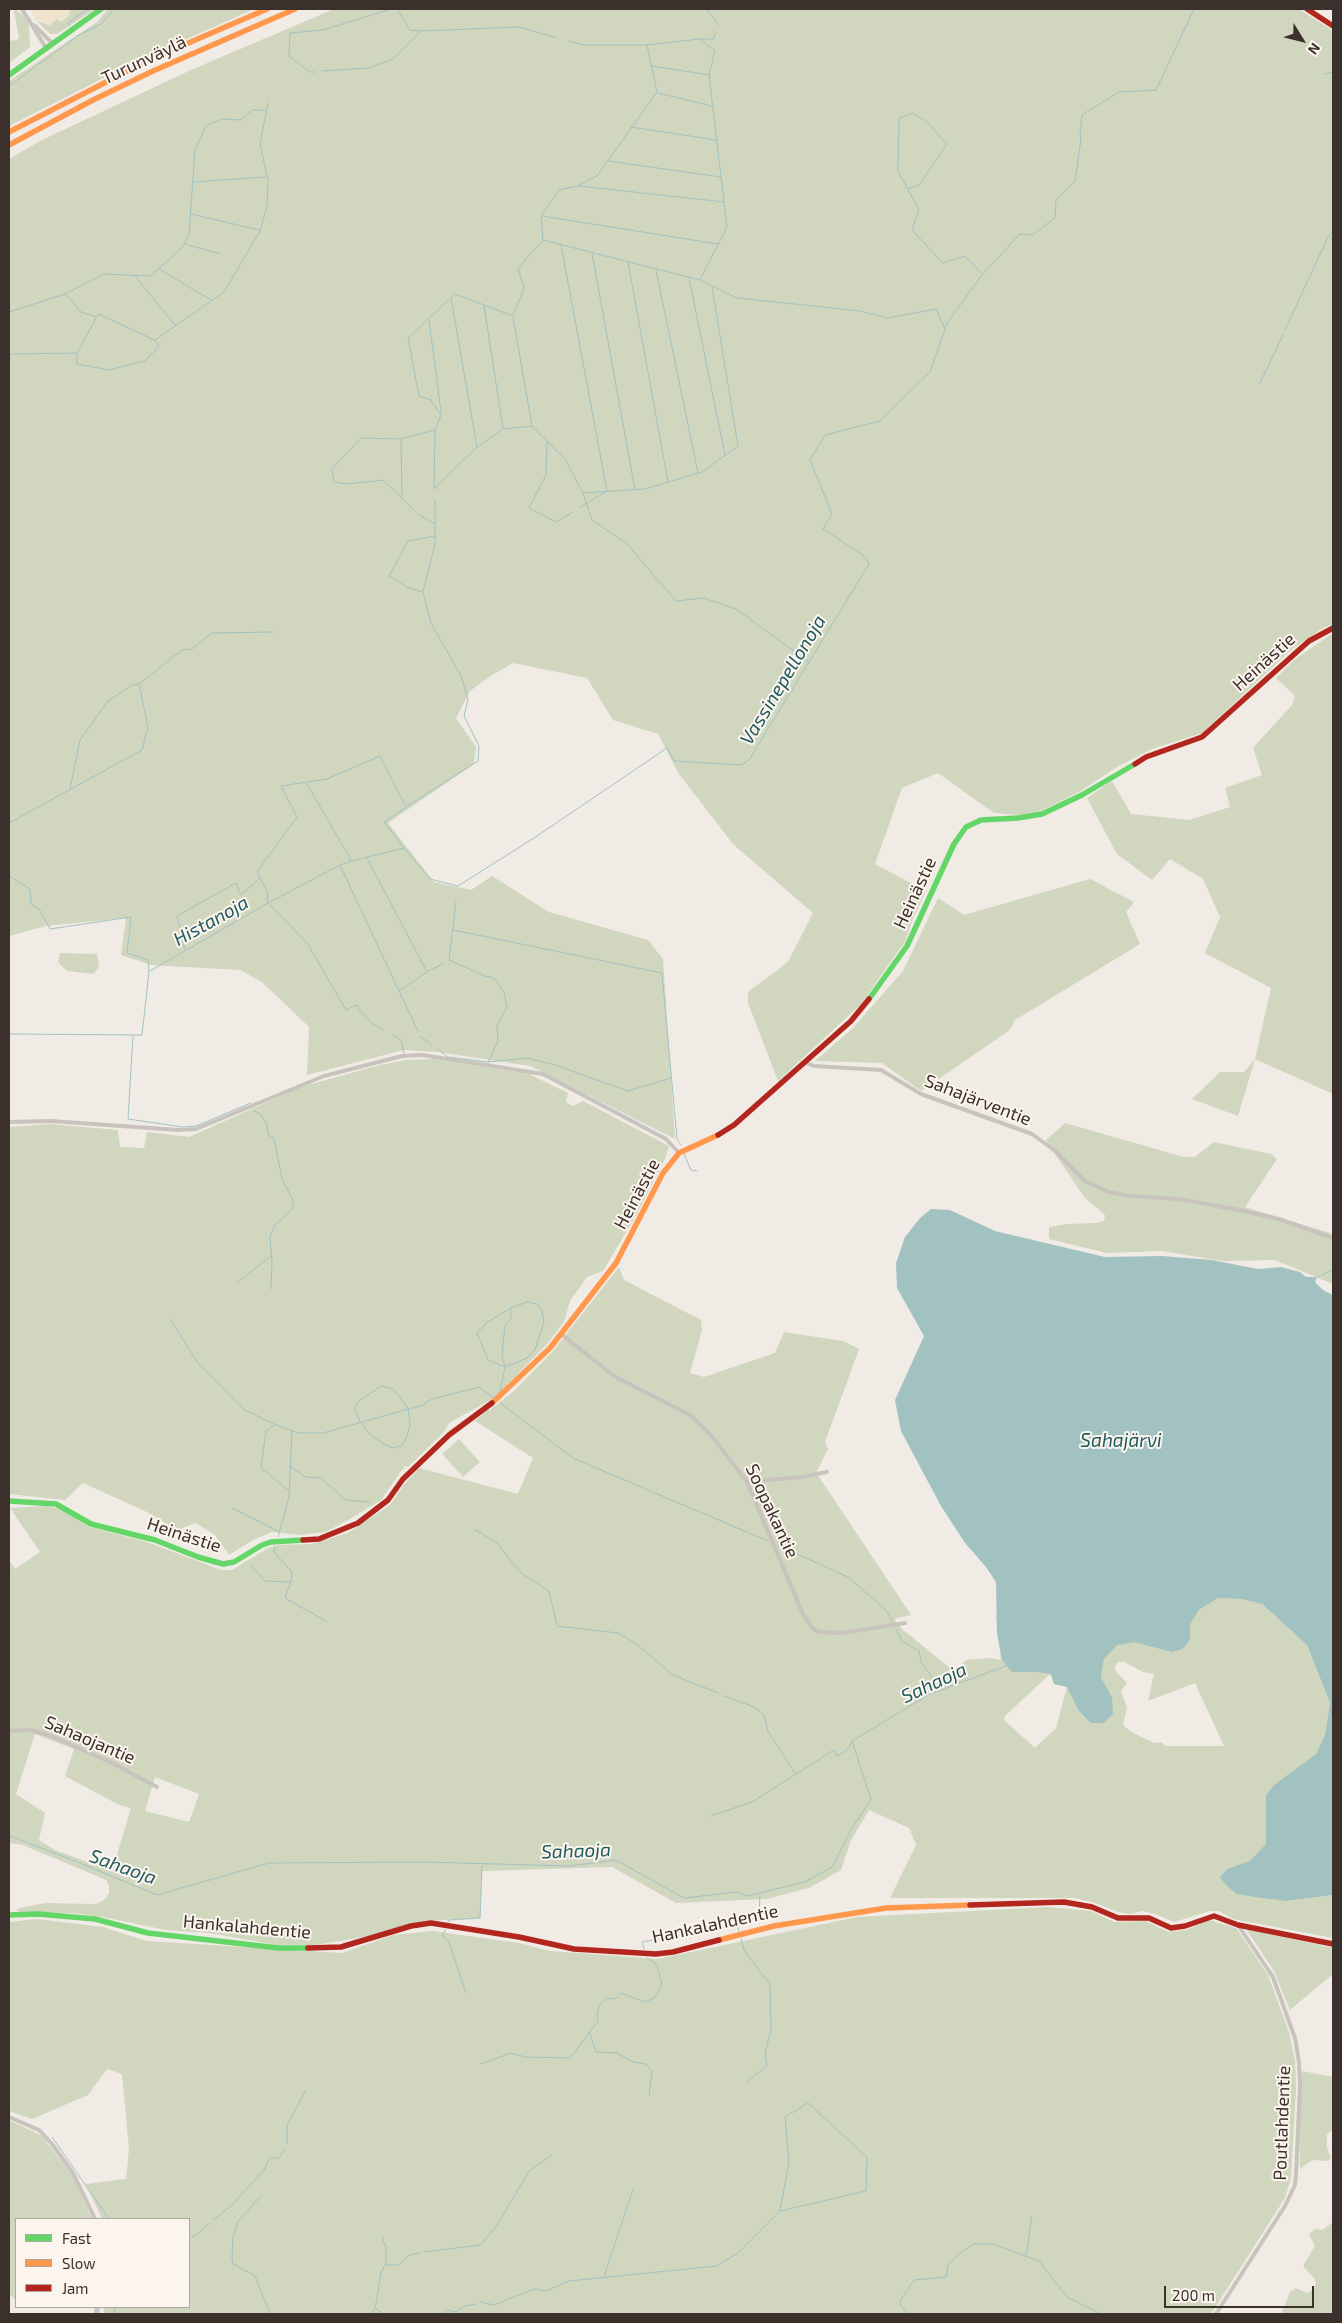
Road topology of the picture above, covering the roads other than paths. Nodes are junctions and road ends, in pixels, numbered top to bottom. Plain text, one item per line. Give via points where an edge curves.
1 (22, 9) edge
2 (101, 9) edge
3 (268, 9) edge
4 (296, 9) edge
5 (1307, 9) edge
6 (32, 24) junction
7 (1333, 26) edge
8 (53, 44) junction
9 (46, 48) junction
10 (9, 75) edge
11 (9, 132) edge
12 (9, 145) edge
13 (1333, 628) edge
14 (805, 1062) junction
15 (9, 1122) edge
16 (679, 1153) junction
17 (1333, 1238) edge
18 (561, 1334) junction
19 (827, 1472) dead end
20 (747, 1482) junction
21 (9, 1501) edge
22 (905, 1623) dead end
23 (9, 1731) edge
24 (157, 1787) dead end
25 (9, 1915) edge
26 (1238, 1925) junction
27 (1333, 1944) edge
28 (9, 2117) edge
29 (95, 2218) edge
30 (1216, 2314) edge

1 - 6 street
2 - 8 main road
3 - 11 main road, Turunväylä via 149,60
4 - 12 main road, Turunväylä via 153,71
5 - 7 main road
6 - 8 street
6 - 9 street
8 - 9 main road
9 - 10 main road
13 - 14 main road, Heinästie via 1301,648 1202,737 1146,757 1082,796 1042,814 981,820 966,827 946,860 907,946 891,971 851,1022
14 - 16 main road, Heinästie via 734,1125
14 - 17 street, Sahajärventie via 814,1066 882,1070 927,1097 1032,1134 1086,1181 1109,1192 1179,1199 1239,1210 1279,1219
15 - 16 street via 60,1121 196,1129 308,1082 412,1055 542,1074 660,1136
16 - 18 main road, Heinästie via 663,1173 616,1263
18 - 20 street, Soopakantie via 614,1376 701,1423
18 - 21 main road, Heinästie via 497,1400 454,1430 414,1468 379,1508 358,1523 330,1536 270,1542 234,1562 223,1564 154,1540 91,1524 56,1504
19 - 20 street
20 - 22 street, Soopakantie via 803,1614 813,1629 842,1633
23 - 24 street, Sahaojantie via 30,1730 51,1736
25 - 26 main road, Hankalahdentie via 95,1919 148,1932 279,1948 341,1947 431,1923 574,1949 656,1954 774,1926 886,1908 925,1906 1064,1902 1092,1907 1118,1918 1148,1918 1171,1928 1214,1916
26 - 27 main road, Hankalahdentie
26 - 30 street, Poutlahdentie via 1273,1977 1297,2049 1300,2085 1296,2175 1285,2206
28 - 29 street via 39,2130 52,2144 73,2173

